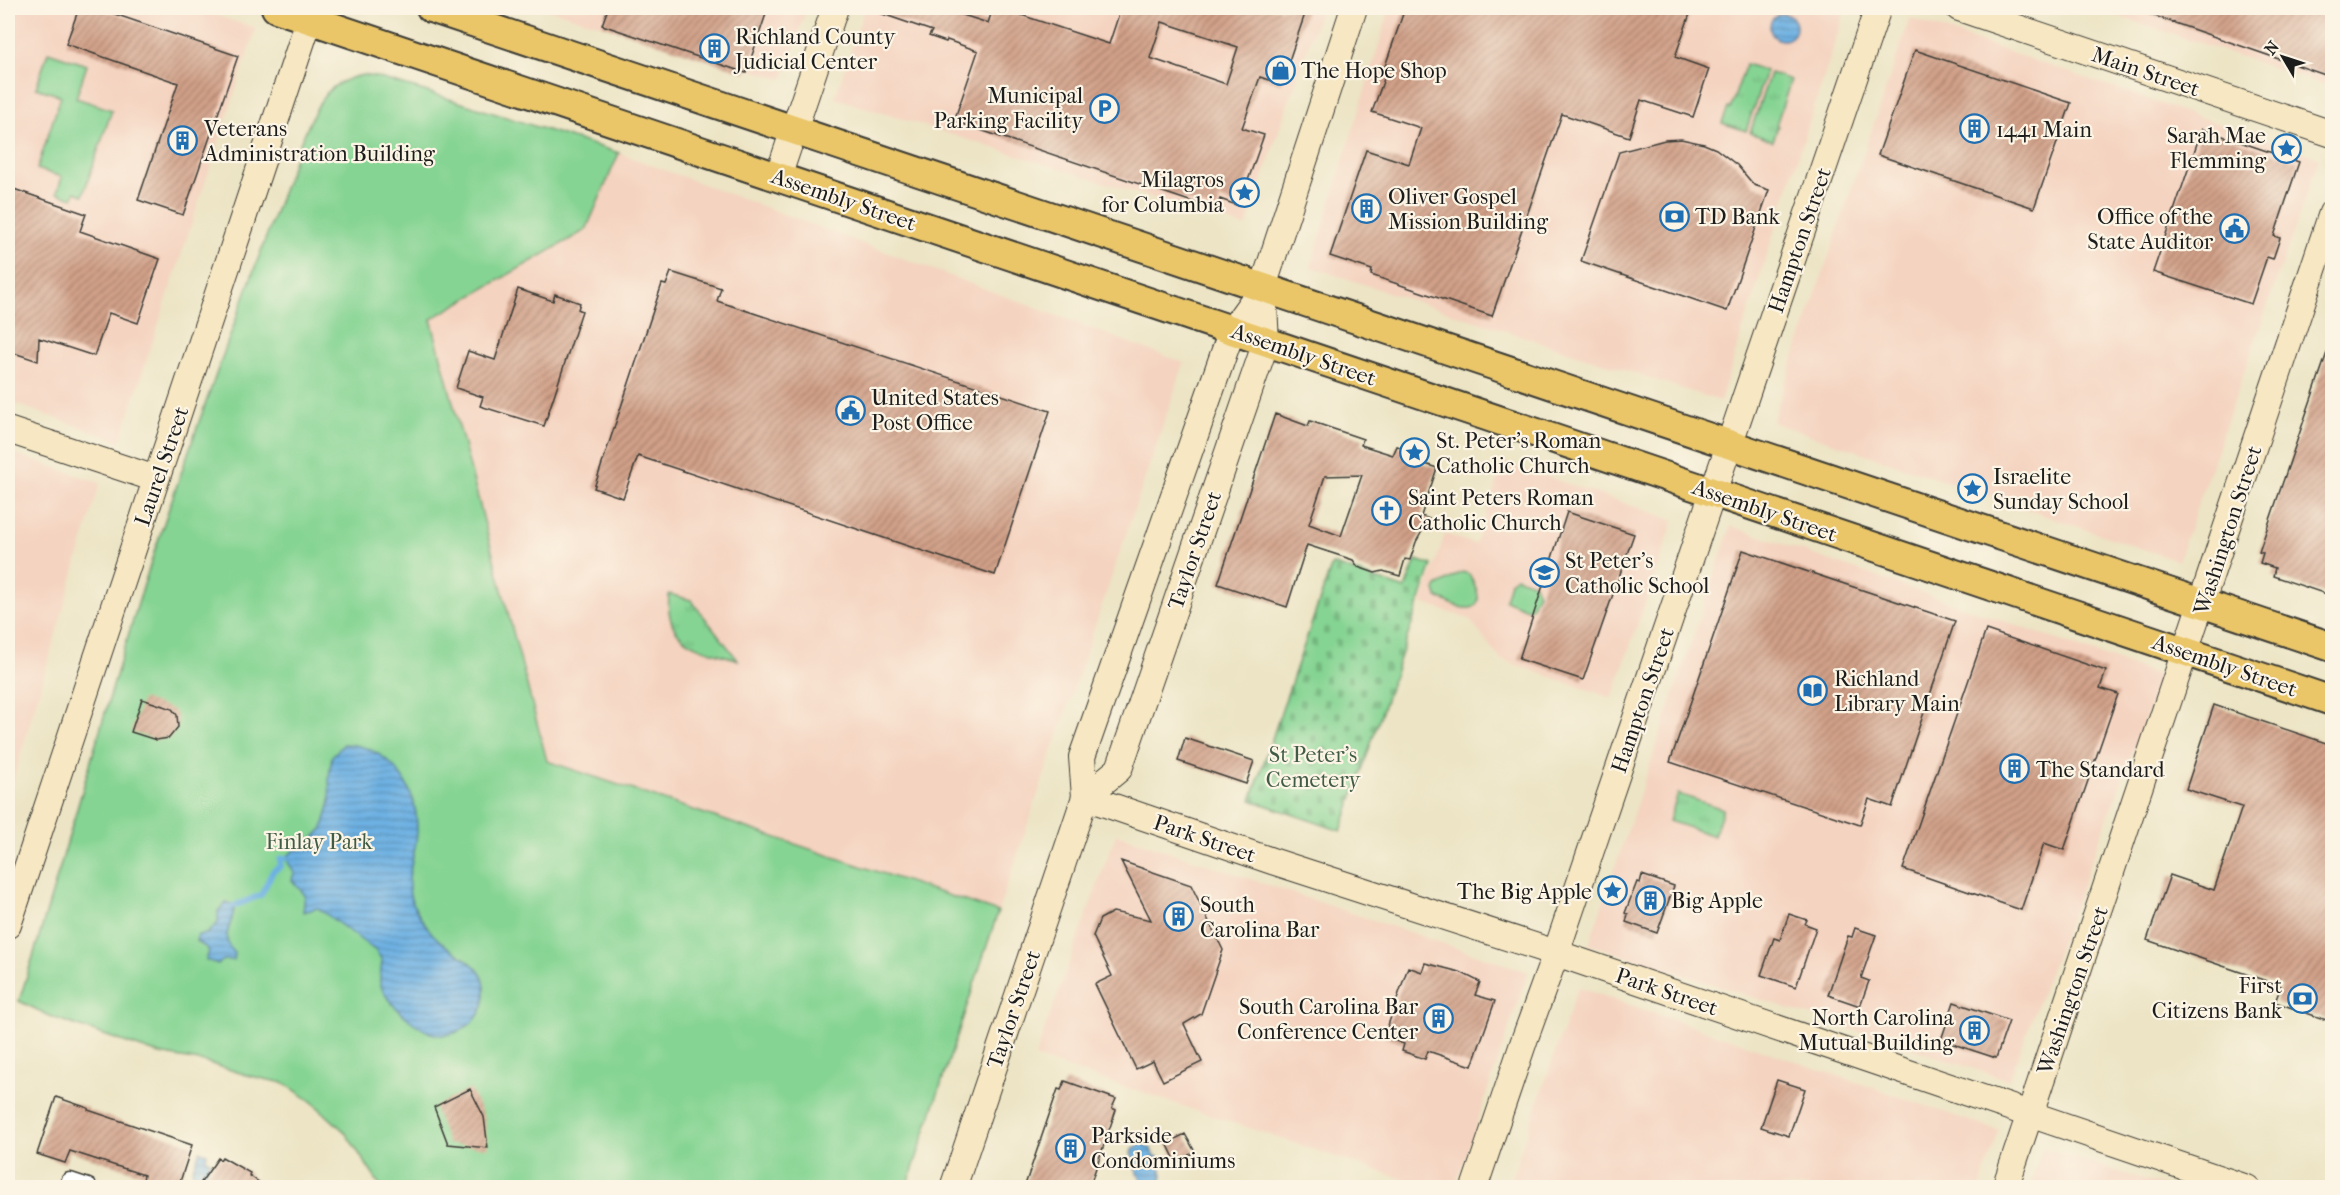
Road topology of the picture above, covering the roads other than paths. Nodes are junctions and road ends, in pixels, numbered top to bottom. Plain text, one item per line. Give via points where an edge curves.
1 (276, 8) edge
2 (431, 8) edge
3 (835, 8) edge
4 (1354, 8) edge
5 (1878, 8) edge
6 (1959, 8) edge
7 (2013, 8) edge
8 (311, 13) edge
9 (2332, 115) edge
10 (794, 130) junction
11 (2332, 134) edge
12 (778, 177) junction
13 (2332, 213) edge
14 (1263, 287) junction
15 (1232, 330) junction
16 (1266, 342) junction
17 (8, 430) edge
18 (1728, 444) junction
19 (156, 479) junction
20 (1712, 492) junction
21 (2203, 603) junction
22 (2332, 647) edge
23 (2187, 652) junction
24 (2332, 701) edge
25 (1085, 797) junction
26 (8, 925) edge
27 (1556, 953) junction
28 (2030, 1114) junction
29 (68, 1188) edge
30 (87, 1188) edge
31 (953, 1188) edge
32 (1474, 1188) edge
33 (2005, 1188) edge
34 (2247, 1188) edge

1 - 8 main road, Assembly Street
2 - 10 main road
3 - 10 street
4 - 14 street, Taylor Street
5 - 18 street, Hampton Street
6 - 11 street, Main Street
7 - 9 street, Main Street
8 - 12 main road, Assembly Street
8 - 19 street, Laurel Street
10 - 12 street
10 - 14 main road
12 - 15 main road, Assembly Street
13 - 21 street, Washington Street
14 - 15 street, Taylor Street
14 - 16 street, Taylor Street
14 - 18 main road
15 - 16 main road, Assembly Street
15 - 25 street, Taylor Street via 1082,757
16 - 20 main road, Assembly Street
16 - 25 street, Taylor Street via 1119,769
17 - 19 street
18 - 20 street, Hampton Street
18 - 21 main road
19 - 26 street, Laurel Street
20 - 23 main road, Assembly Street
20 - 27 street, Hampton Street
21 - 22 main road
21 - 23 street, Washington Street
23 - 24 main road, Assembly Street
23 - 28 street, Washington Street
25 - 27 street, Park Street
25 - 31 street, Taylor Street
27 - 28 street, Park Street
27 - 32 street, Hampton Street
28 - 33 street, Washington Street
28 - 34 street, Park Street
29 - 30 street via 70,1182

